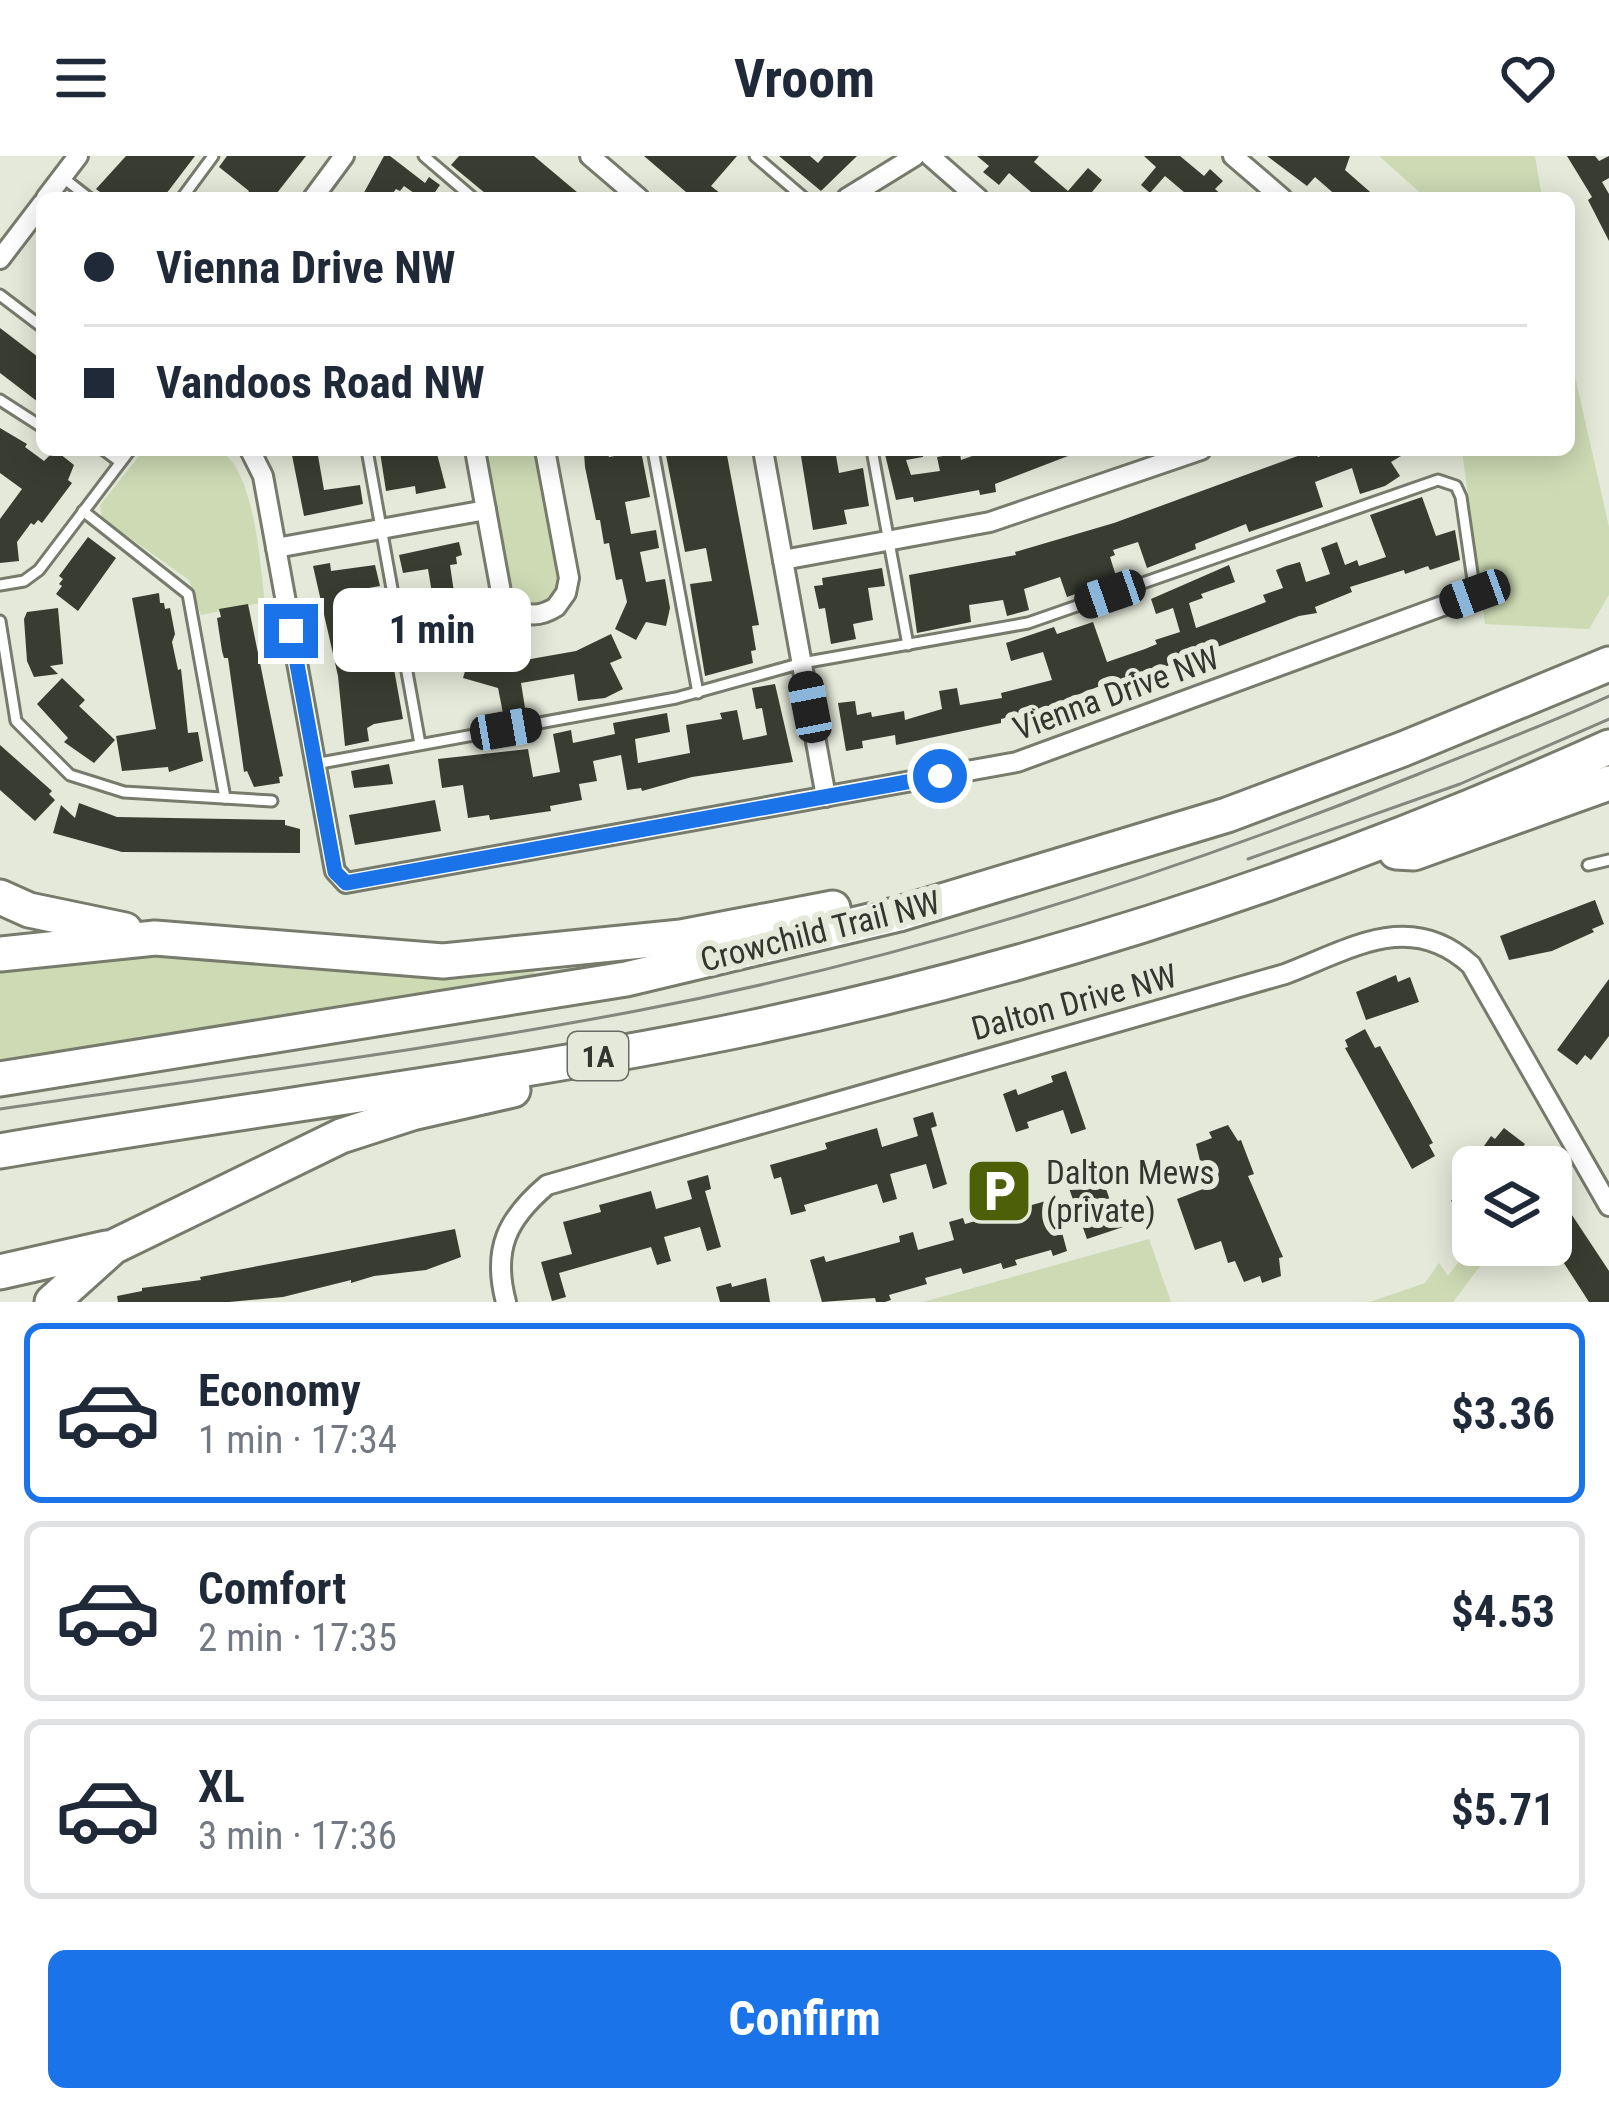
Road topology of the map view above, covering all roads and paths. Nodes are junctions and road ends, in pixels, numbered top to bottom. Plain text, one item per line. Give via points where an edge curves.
1 (78, 156) edge
2 (213, 156) edge
3 (344, 156) edge
4 (424, 156) edge
5 (590, 156) edge
6 (755, 156) edge
7 (915, 156) edge
8 (930, 156) edge
9 (1233, 156) edge
10 (62, 177) junction
11 (456, 184) junction
12 (51, 192) edge
13 (81, 192) edge
14 (186, 192) edge
15 (317, 192) edge
16 (450, 192) edge
17 (466, 192) edge
18 (632, 192) edge
19 (797, 192) edge
20 (857, 192) edge
21 (971, 192) edge
22 (1275, 192) edge
23 (36, 212) edge
24 (0, 260) edge
25 (0, 295) edge
26 (36, 322) edge
27 (0, 400) edge
28 (36, 424) edge
29 (112, 456) edge
30 (125, 456) edge
31 (253, 456) edge
32 (368, 456) edge
33 (476, 456) edge
34 (546, 456) edge
35 (654, 456) edge
36 (764, 456) edge
37 (873, 456) edge
38 (1170, 456) edge
39 (120, 462) junction
40 (486, 510) junction
41 (83, 511) junction
42 (381, 529) junction
43 (889, 541) junction
44 (276, 548) junction
45 (783, 560) junction
46 (0, 585) edge
47 (1475, 594) joint
48 (0, 621) edge
49 (908, 645) junction
50 (802, 663) junction
51 (1609, 664) edge
52 (698, 693) junction
53 (420, 744) junction
54 (1609, 747) edge
55 (316, 764) junction
56 (1609, 783) edge
57 (826, 797) junction
58 (225, 798) junction
59 (272, 801) dead end
60 (1364, 852) junction
61 (1609, 860) edge
62 (1588, 865) dead end
63 (1018, 876) junction
64 (0, 897) edge
65 (155, 938) junction
66 (0, 954) edge
67 (594, 1057) junction
68 (0, 1079) edge
69 (0, 1151) edge
70 (1609, 1206) edge
71 (113, 1246) junction
72 (0, 1272) edge
73 (52, 1302) edge
74 (506, 1302) edge

1 - 10 street
2 - 14 lane
3 - 15 street
4 - 11 lane
5 - 18 street
6 - 19 lane
7 - 20 street
8 - 21 street
9 - 22 street
10 - 12 street
10 - 13 lane
11 - 16 lane
11 - 17 lane
23 - 24 street
25 - 26 lane
27 - 28 lane
29 - 39 lane
30 - 39 lane
31 - 44 street
32 - 42 lane
33 - 40 street
34 - 40 street via 568,578 556,607 523,614 503,598
35 - 52 lane
36 - 45 street
37 - 43 lane
38 - 43 street via 990,522
39 - 41 lane
40 - 42 street
41 - 46 lane via 38,570
41 - 58 lane via 188,594
42 - 44 street
42 - 53 lane
43 - 45 street
43 - 49 lane
44 - 55 street
45 - 50 street
47 - 49 lane via 1461,497 1438,480 1028,623
47 - 57 street, Vienna Drive NW via 1017,762
48 - 58 lane via 16,721 70,776 124,792
49 - 50 lane
50 - 52 lane
50 - 57 street
51 - 63 highway, Crowchild Trail NW / 1A via 1227,815
52 - 53 lane
53 - 55 lane
54 - 60 highway, 1A
55 - 57 street, Vienna Drive NW via 335,872 352,884
56 - 60 highway via 1414,853
58 - 59 lane
60 - 67 highway, 1A via 967,976
61 - 62 lane
63 - 65 highway via 980,875 681,937 443,961
63 - 68 highway, Crowchild Trail NW / 1A via 899,914 626,980
64 - 65 highway
65 - 66 highway
67 - 69 highway, 1A
67 - 71 highway via 567,1077 341,1136
70 - 74 street, Dalton Drive NW via 1471,965 1451,947 1409,934 547,1184 509,1227 499,1275
71 - 72 highway
71 - 73 highway

